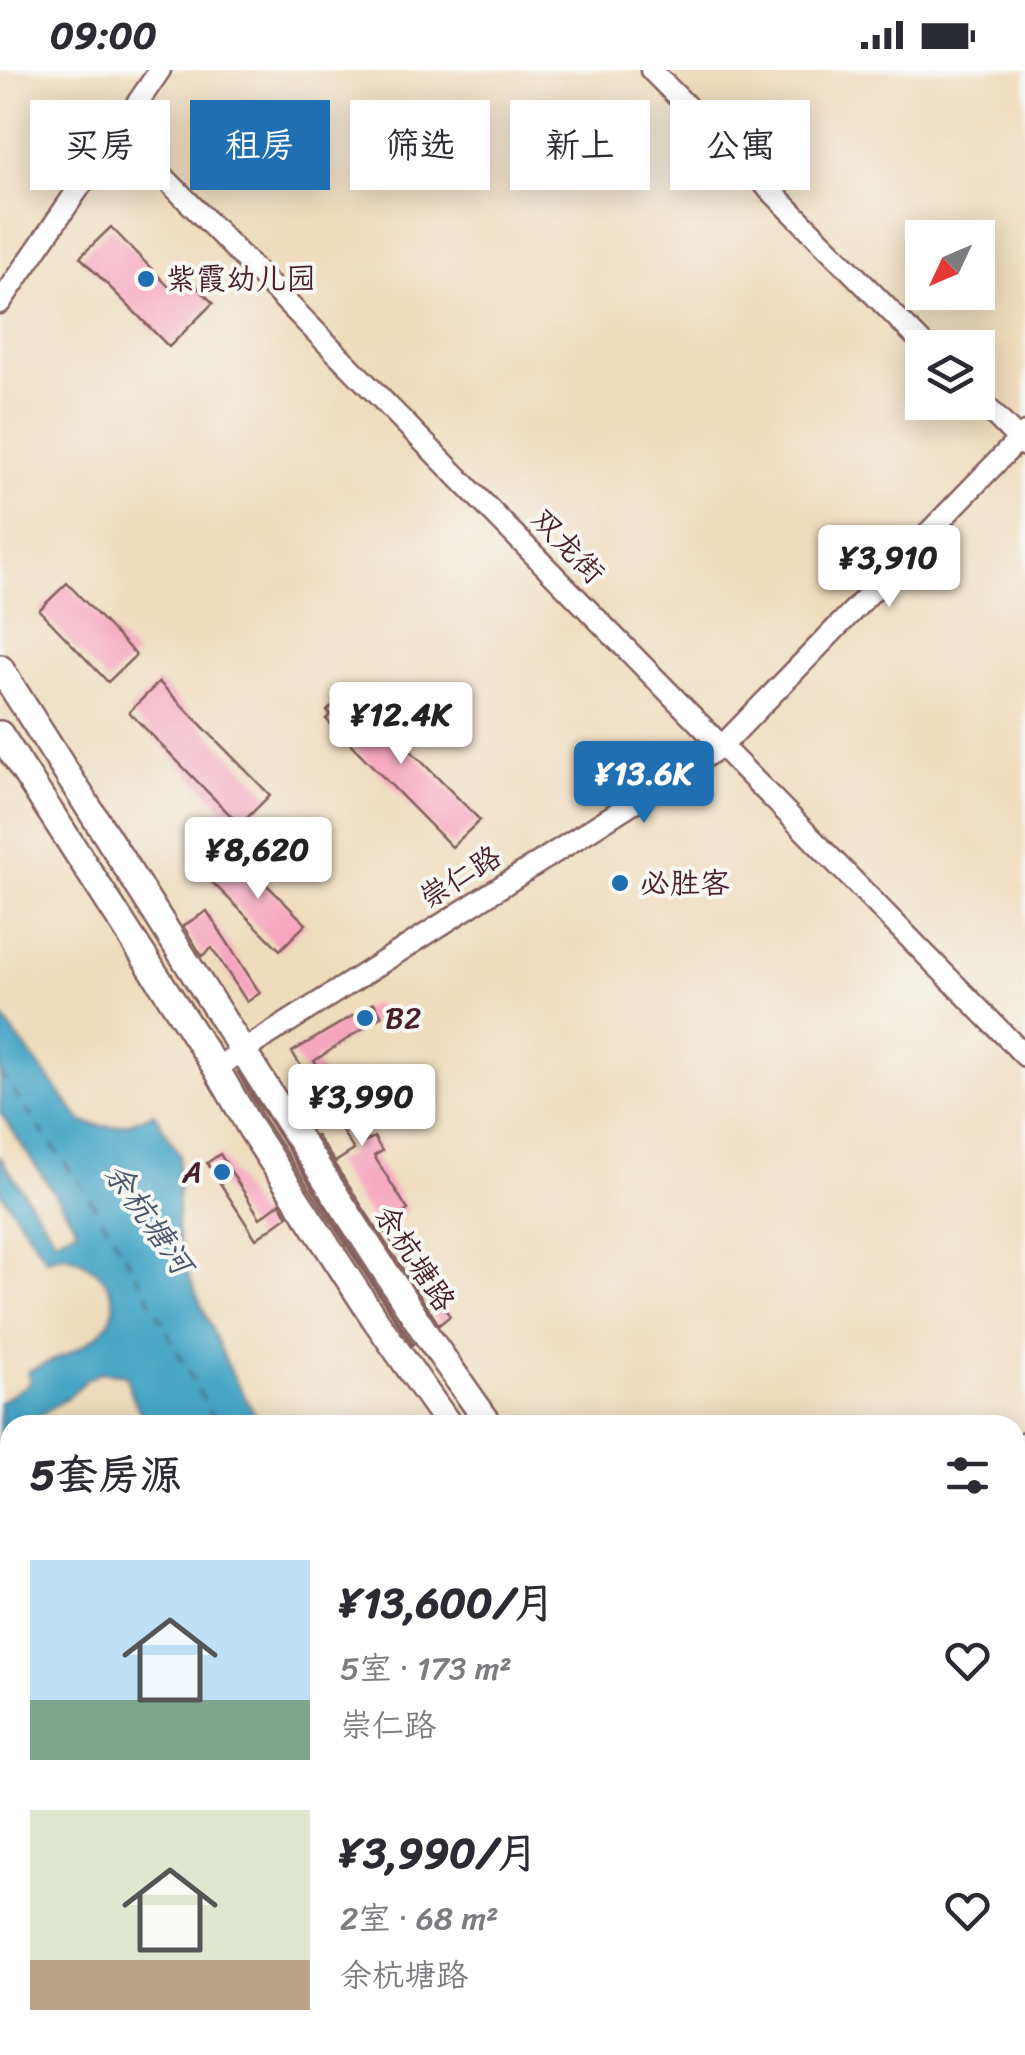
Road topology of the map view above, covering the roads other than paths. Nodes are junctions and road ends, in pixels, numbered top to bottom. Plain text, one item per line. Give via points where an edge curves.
1 (160, 70) edge
2 (651, 70) edge
3 (139, 100) edge
4 (170, 183) edge
5 (77, 190) edge
6 (0, 303) edge
7 (909, 330) edge
8 (995, 414) edge
9 (1023, 440) edge
10 (0, 668) edge
11 (0, 734) edge
12 (722, 746) junction
13 (244, 1050) junction
14 (1025, 1056) edge
15 (216, 1068) junction
16 (442, 1415) edge
17 (483, 1415) edge

1 - 3 street
2 - 7 street
4 - 12 street, 双龙街
5 - 6 street
8 - 9 street
9 - 12 street, 崇仁路
10 - 13 main road, 余杭塘路
11 - 15 main road
12 - 13 street, 崇仁路
12 - 14 street, 双龙街
13 - 15 street, 崇仁路
13 - 17 main road, 余杭塘路
15 - 16 main road

